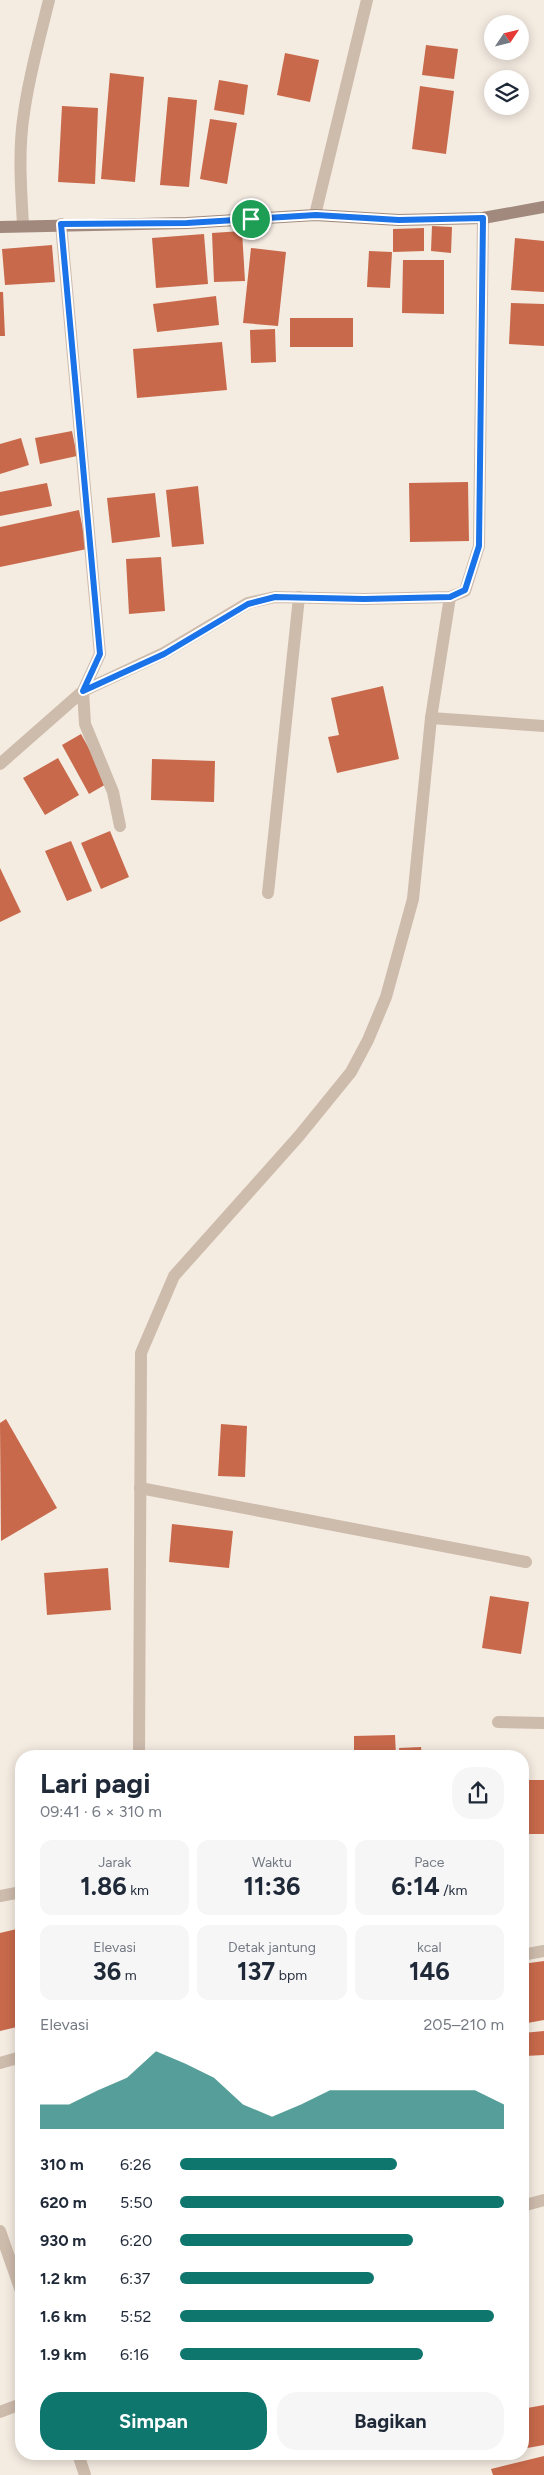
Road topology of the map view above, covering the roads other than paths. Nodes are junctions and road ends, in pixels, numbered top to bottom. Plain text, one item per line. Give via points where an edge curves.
1 (49, 0) edge
2 (367, 0) edge
3 (544, 207) edge
4 (316, 215) junction
5 (483, 218) junction
6 (61, 224) junction
7 (23, 225) junction
8 (0, 227) edge
9 (299, 597) junction
10 (450, 597) junction
11 (83, 691) junction
12 (431, 718) junction
13 (544, 726) edge
14 (0, 764) edge
15 (120, 826) dead end
16 (268, 893) dead end
17 (140, 1488) junction
18 (526, 1562) dead end
19 (498, 1722) dead end
20 (544, 1723) edge
21 (140, 1750) edge
22 (15, 1893) edge
23 (0, 1896) edge
24 (544, 1951) edge
25 (529, 1954) edge
26 (15, 2059) edge
27 (0, 2063) edge
28 (544, 2200) edge
29 (529, 2204) edge
30 (0, 2231) edge
31 (15, 2274) edge
32 (15, 2406) edge
33 (0, 2412) edge
34 (80, 2460) edge
35 (85, 2475) edge

1 - 7 street via 23,114 20,155
2 - 4 street
3 - 5 street
4 - 5 street via 399,220
4 - 6 street via 187,223
5 - 10 street via 479,546 465,590
6 - 7 street
6 - 11 street via 100,654
7 - 8 street
9 - 10 street
9 - 11 street via 275,597 248,604 164,654
9 - 16 street
10 - 12 street
11 - 14 street
11 - 15 street via 85,724 113,792
12 - 13 street
12 - 17 street via 413,899 386,997 351,1072 299,1136 174,1276 141,1353
17 - 18 street
17 - 21 street
19 - 20 street
22 - 23 street
24 - 25 street
26 - 27 street
28 - 29 street
30 - 31 street
32 - 33 street
34 - 35 street

